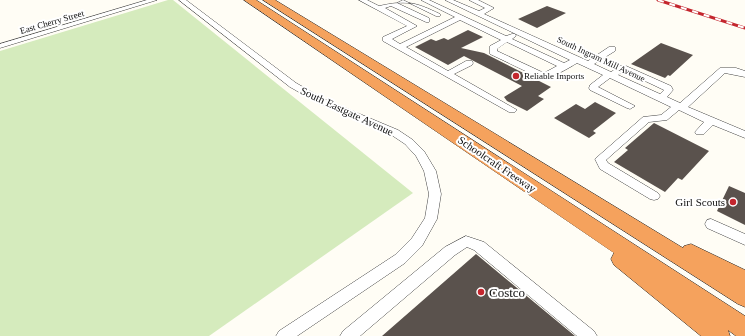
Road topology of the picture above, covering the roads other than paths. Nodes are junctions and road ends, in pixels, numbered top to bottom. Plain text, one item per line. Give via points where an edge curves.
1 (154, 0) edge
2 (182, 0) edge
3 (249, 0) edge
4 (268, 0) edge
5 (362, 0) edge
6 (400, 0) edge
7 (406, 0) edge
8 (424, 0) edge
9 (472, 0) edge
10 (457, 2) edge
11 (391, 3) junction
12 (379, 8) junction
13 (450, 12) junction
14 (479, 14) junction
15 (438, 15) junction
16 (461, 17) junction
17 (426, 20) junction
18 (413, 26) junction
19 (519, 32) junction
20 (507, 39) junction
21 (0, 46) edge
22 (400, 46) junction
23 (612, 49) dead end
24 (577, 59) junction
25 (468, 63) dead end
26 (589, 64) junction
27 (565, 66) junction
28 (448, 74) junction
29 (745, 74) edge
30 (611, 75) junction
31 (630, 106) dead end
32 (680, 106) junction
33 (512, 110) dead end
34 (711, 121) junction
35 (700, 132) dead end
36 (745, 135) edge
37 (494, 141) junction
38 (466, 143) junction
39 (654, 196) dead end
40 (711, 224) dead end
41 (745, 240) edge
42 (745, 280) edge
43 (745, 297) edge
44 (745, 329) edge
45 (284, 336) edge
46 (348, 336) edge
47 (589, 336) edge
48 (719, 336) edge

1 - 21 street, East Cherry Street
2 - 45 street, South Eastgate Avenue via 293,85 321,101 399,135 420,154 430,171 435,194 431,219 417,242 395,263
3 - 38 highway, Schoolcraft Freeway
4 - 37 highway, Schoolcraft Freeway
5 - 12 street
6 - 11 street
7 - 15 street
8 - 13 street
9 - 14 street via 491,8
10 - 13 street
10 - 14 street, South Ingram Mill Avenue
11 - 12 street
11 - 17 street
12 - 18 street
13 - 15 street
13 - 16 street
14 - 19 street, South Ingram Mill Avenue
15 - 17 street
16 - 20 street
16 - 22 street
17 - 18 street
18 - 22 street via 386,39
19 - 20 street
19 - 24 street, South Ingram Mill Avenue
20 - 27 street
20 - 27 street via 493,48 493,52 543,76
22 - 28 street
23 - 26 street
24 - 26 street, South Ingram Mill Avenue
24 - 27 street
25 - 28 street
26 - 30 street, South Ingram Mill Avenue
28 - 33 street
29 - 32 street via 723,70
30 - 31 street via 593,88
30 - 32 street via 623,68 668,88 669,90 660,98
32 - 34 street
32 - 39 street via 664,118 646,118 600,159 604,166
34 - 35 street
34 - 36 street
37 - 42 highway via 655,233
37 - 43 highway, Schoolcraft Freeway
38 - 44 highway, Schoolcraft Freeway
38 - 48 highway via 488,165 626,262
40 - 41 street
46 - 47 street via 450,251 466,241 479,246

